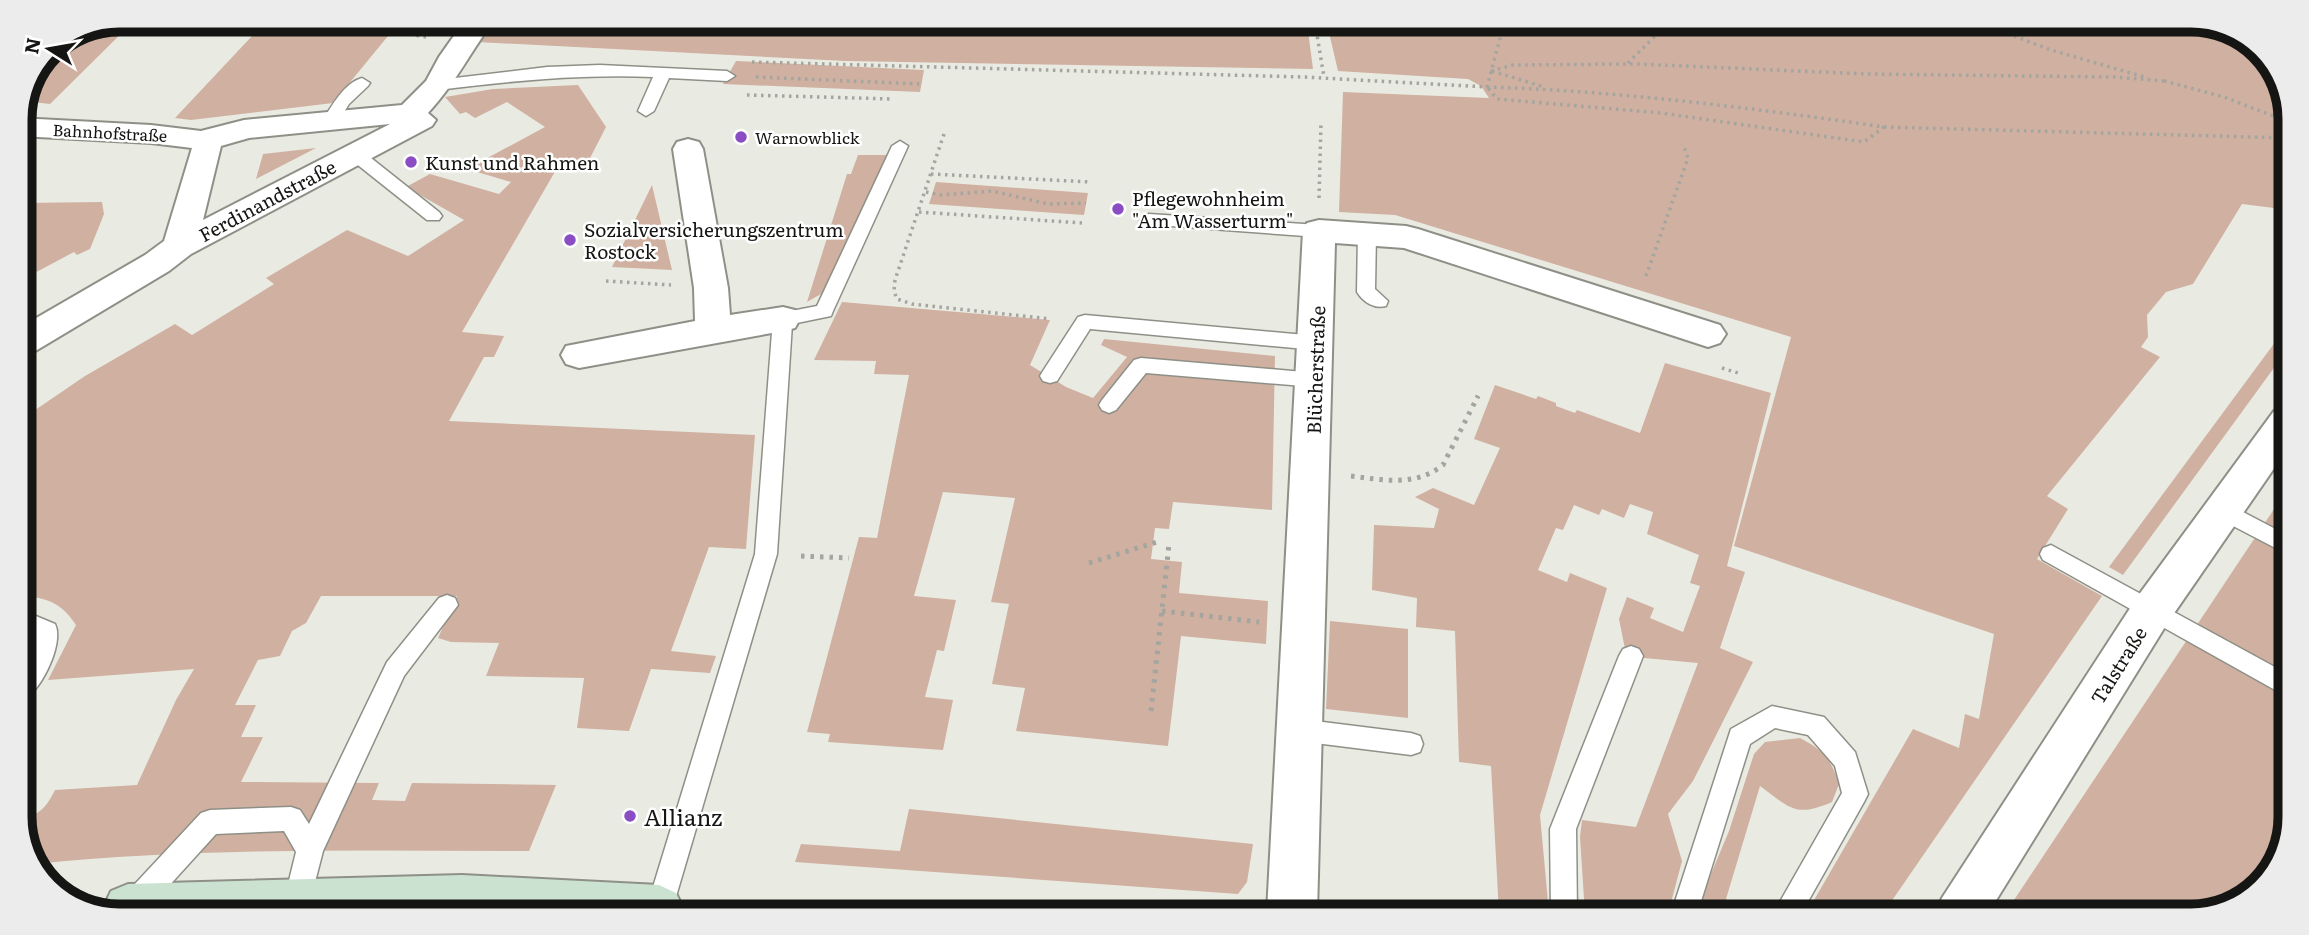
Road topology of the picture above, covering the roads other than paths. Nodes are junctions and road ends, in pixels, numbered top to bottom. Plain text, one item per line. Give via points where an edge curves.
1 (471, 32) edge
2 (663, 73) junction
3 (727, 76) road end
4 (362, 83) dead end
5 (435, 100) junction
6 (646, 111) dead end
7 (385, 115) junction
8 (330, 121) junction
9 (32, 128) edge
10 (201, 140) junction
11 (900, 146) dead end
12 (688, 149) dead end
13 (355, 154) junction
14 (433, 216) dead end
15 (1149, 220) dead end
16 (1319, 231) junction
17 (1367, 234) junction
18 (179, 246) junction
19 (1379, 301) dead end
20 (783, 319) junction
21 (713, 330) junction
22 (1708, 334) dead end
23 (32, 336) edge
24 (579, 355) dead end
25 (1316, 361) junction
26 (1050, 376) dead end
27 (1109, 405) dead end
28 (2277, 443) edge
29 (2222, 510) junction
30 (2278, 540) edge
31 (2051, 554) dead end
32 (447, 605) dead end
33 (2153, 609) junction
34 (32, 625) edge
35 (1631, 656) dead end
36 (32, 673) edge
37 (2278, 680) edge
38 (1299, 730) junction
39 (1411, 744) dead end
40 (310, 850) junction
41 (133, 904) edge
42 (296, 904) edge
43 (351, 904) edge
44 (509, 904) edge
45 (661, 904) edge
46 (1292, 904) edge
47 (1564, 904) edge
48 (1687, 904) edge
49 (1792, 904) edge
50 (1968, 904) edge

1 - 5 street
2 - 3 lane
2 - 5 lane via 547,72
2 - 6 lane
4 - 8 lane
5 - 7 street via 411,113
5 - 13 street, Ferdinandstraße
7 - 8 street
7 - 13 street, Ferdinandstraße via 380,136
8 - 10 street via 244,129
9 - 10 street, Bahnhofstraße
10 - 18 street, Ferdinandstraße via 207,148
11 - 20 lane via 824,312
12 - 21 street
13 - 14 lane
13 - 18 street, Ferdinandstraße
15 - 16 lane
16 - 17 street
16 - 25 street, Blücherstraße
17 - 19 lane via 1366,292
17 - 22 street via 1406,237
18 - 23 street, Ferdinandstraße
20 - 21 street
20 - 45 lane via 766,554
21 - 24 street
25 - 26 lane via 1085,322
25 - 27 lane via 1141,365
25 - 38 street, Blücherstraße
28 - 29 street, Talstraße
29 - 30 lane
29 - 33 street, Talstraße
31 - 33 lane
32 - 40 lane via 395,669
33 - 37 lane
33 - 50 street, Talstraße
34 - 36 lane via 47,631 42,657
35 - 47 lane via 1563,829
38 - 39 lane
38 - 46 street, Blücherstraße
40 - 41 lane via 291,819 210,822
40 - 42 lane
43 - 44 street via 462,900
48 - 49 lane via 1740,737 1772,717 1815,725 1846,760 1855,794

